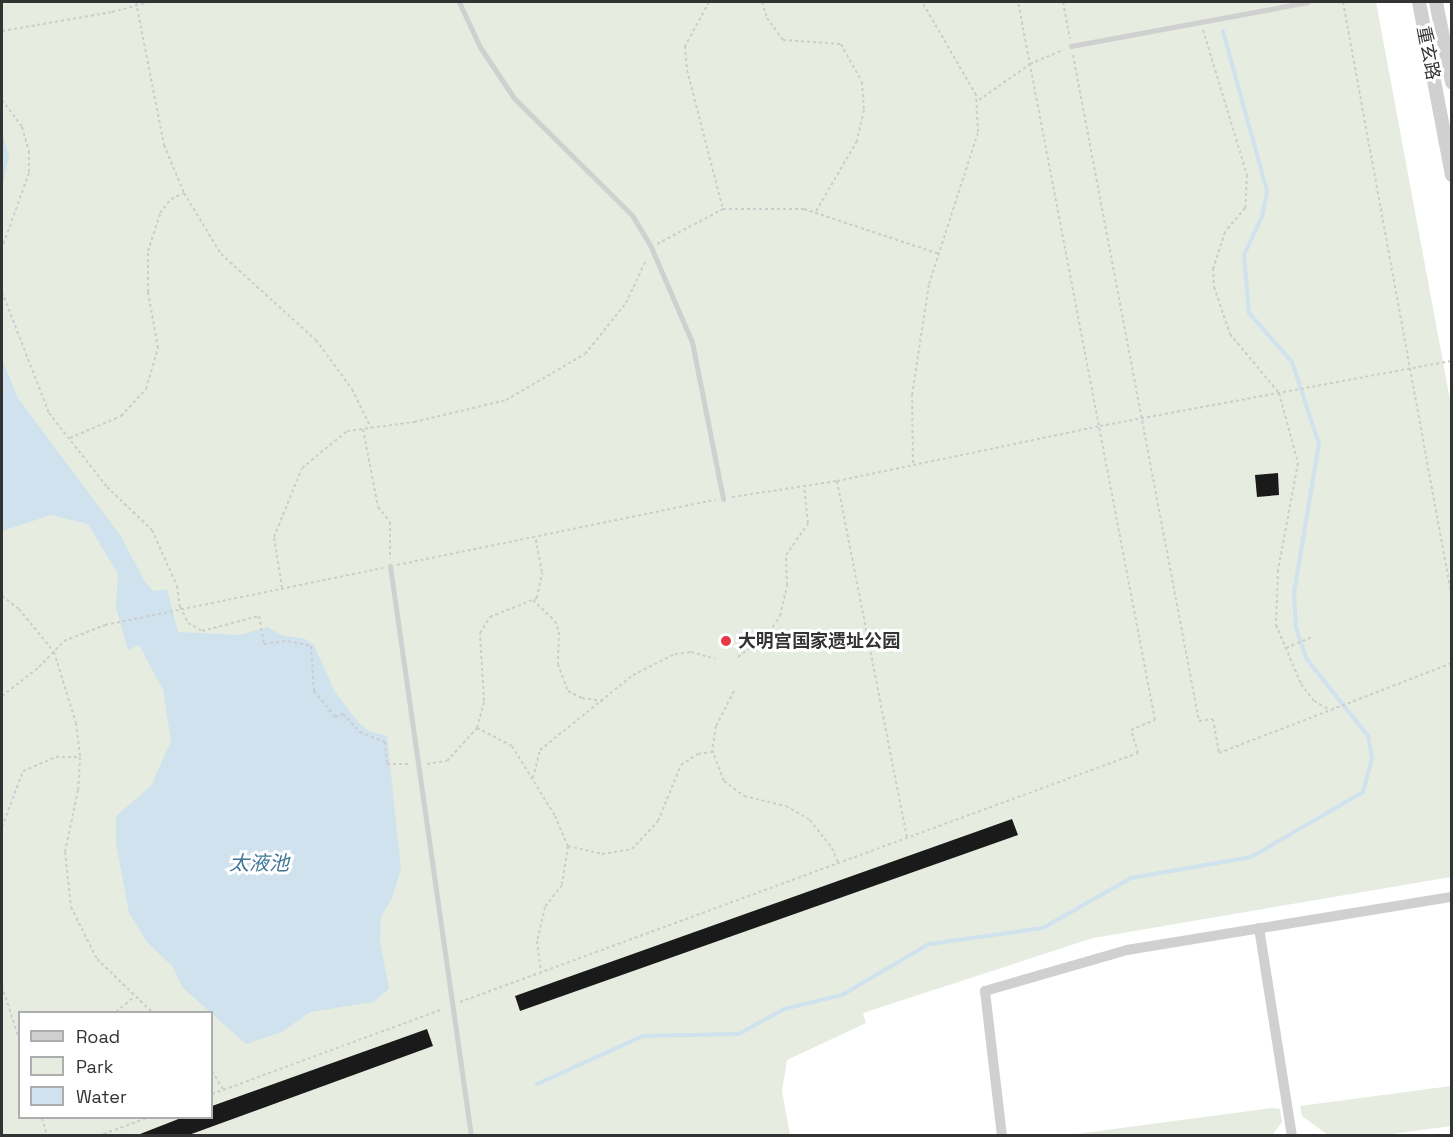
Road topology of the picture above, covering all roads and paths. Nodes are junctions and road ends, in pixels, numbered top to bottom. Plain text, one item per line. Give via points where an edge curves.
1 (150, 2) edge
2 (459, 2) edge
3 (709, 2) edge
4 (762, 2) edge
5 (922, 2) edge
6 (1018, 2) edge
7 (1063, 2) edge
8 (1308, 2) edge
9 (1343, 2) edge
10 (1419, 2) edge
11 (1436, 2) edge
12 (137, 3) edge
13 (1200, 22) junction
14 (2, 31) edge
15 (1071, 46) junction
16 (1030, 64) junction
17 (1452, 82) edge
18 (2, 100) edge
19 (978, 101) junction
20 (1452, 175) edge
21 (184, 193) junction
22 (723, 209) junction
23 (815, 213) junction
24 (651, 247) junction
25 (2, 248) edge
26 (939, 254) junction
27 (2, 292) edge
28 (1452, 361) edge
29 (1410, 370) junction
30 (1280, 393) junction
31 (1141, 419) junction
32 (1100, 426) junction
33 (371, 428) junction
34 (363, 429) junction
35 (70, 438) junction
36 (913, 463) junction
37 (837, 481) junction
38 (804, 486) junction
39 (723, 499) junction
40 (535, 537) junction
41 (390, 566) junction
42 (282, 588) junction
43 (2, 596) edge
44 (1452, 598) edge
45 (533, 600) junction
46 (180, 607) junction
47 (1314, 636) dead end
48 (1286, 649) junction
49 (54, 652) junction
50 (738, 657) dead end
51 (715, 659) dead end
52 (1452, 663) edge
53 (734, 691) dead end
54 (2, 696) edge
55 (604, 701) junction
56 (1330, 710) junction
57 (477, 728) junction
58 (712, 752) junction
59 (80, 757) junction
60 (418, 765) junction
61 (533, 778) junction
62 (2, 827) edge
63 (907, 838) junction
64 (568, 846) junction
65 (838, 863) junction
66 (1452, 897) edge
67 (1260, 928) junction
68 (541, 973) junction
69 (2, 986) edge
70 (134, 997) junction
71 (452, 1005) junction
72 (117, 1011) edge
73 (151, 1011) edge
74 (12, 1017) junction
75 (18, 1018) edge
76 (18, 1036) edge
77 (213, 1073) edge
78 (223, 1089) junction
79 (213, 1094) edge
80 (42, 1119) edge
81 (144, 1119) edge
82 (47, 1136) edge
83 (98, 1136) edge
84 (471, 1136) edge
85 (1002, 1136) edge
86 (1292, 1136) edge

1 - 12 path
2 - 24 lane via 480,47 514,98 632,215
3 - 22 path via 686,46 687,70
4 - 23 path via 766,18 783,40 841,45 862,82 864,110 856,141
5 - 19 path
6 - 16 path
7 - 15 path
8 - 13 lane
9 - 29 path
10 - 20 street, 重玄路
11 - 17 street, 重玄路
12 - 14 path
12 - 21 path via 164,145
13 - 15 lane
13 - 30 path via 1247,175 1245,208 1225,232 1213,268 1214,287 1230,334
15 - 16 path
15 - 31 path
16 - 19 path
16 - 32 path
18 - 25 path via 22,127 29,151 29,173
19 - 26 path via 978,132 962,194
21 - 33 path via 221,254 316,340 352,389
21 - 35 path via 171,199 160,213 148,251 148,292 158,348 146,389 121,416
22 - 23 path via 804,209
22 - 24 path
23 - 26 path
24 - 33 path via 626,303 585,354 506,400
24 - 39 lane via 692,342
26 - 36 path via 929,284 912,395
27 - 35 path via 49,413
28 - 29 path
29 - 30 path
29 - 44 path
30 - 31 path
30 - 48 path via 1298,463 1276,599 1276,625
31 - 32 path
31 - 56 path via 1198,721 1213,719 1219,753
32 - 36 path
32 - 63 path via 1155,720 1131,730 1137,753
33 - 34 path
34 - 41 path via 378,507 392,532
34 - 42 path via 347,431 302,468 273,537
35 - 46 path via 107,488 152,530 177,586
36 - 37 path
37 - 38 path
37 - 63 path
38 - 39 path
38 - 50 path via 808,524 786,555 787,585 780,616 766,637
39 - 40 path
40 - 41 path
40 - 45 path via 542,572
41 - 42 path
41 - 60 lane
42 - 46 path
43 - 49 path via 19,609
45 - 55 path via 555,621 559,632 558,664 568,691
45 - 57 path via 502,610 484,622 478,652 484,701
46 - 49 path via 105,625 63,641
46 - 60 path via 188,622 201,631 259,616 264,644 288,641 311,646 314,692 335,717 343,714 360,732 385,742 387,764
47 - 48 path
48 - 56 path via 1301,684 1314,701
49 - 54 path
49 - 59 path via 69,695
51 - 55 path via 691,652 662,659 633,675
52 - 56 path
53 - 58 path via 716,726
55 - 61 path via 540,750
57 - 60 path via 447,760
57 - 61 path via 512,746
58 - 64 path via 698,754 681,765 658,821 632,849 602,854
58 - 65 path via 718,771 732,789 786,806 810,820 832,848
59 - 62 path via 56,757 23,771
59 - 70 path via 65,852 71,907 97,959
60 - 71 lane
61 - 64 path
63 - 65 path
64 - 68 path via 562,885 545,908 537,941
65 - 68 path
66 - 67 street
67 - 85 street via 1127,950 985,991
67 - 86 street
68 - 71 path
69 - 74 path
70 - 72 path
70 - 73 path
71 - 78 path
71 - 84 lane
74 - 75 path
74 - 76 path
77 - 78 path
78 - 79 path
80 - 82 path
81 - 83 path

